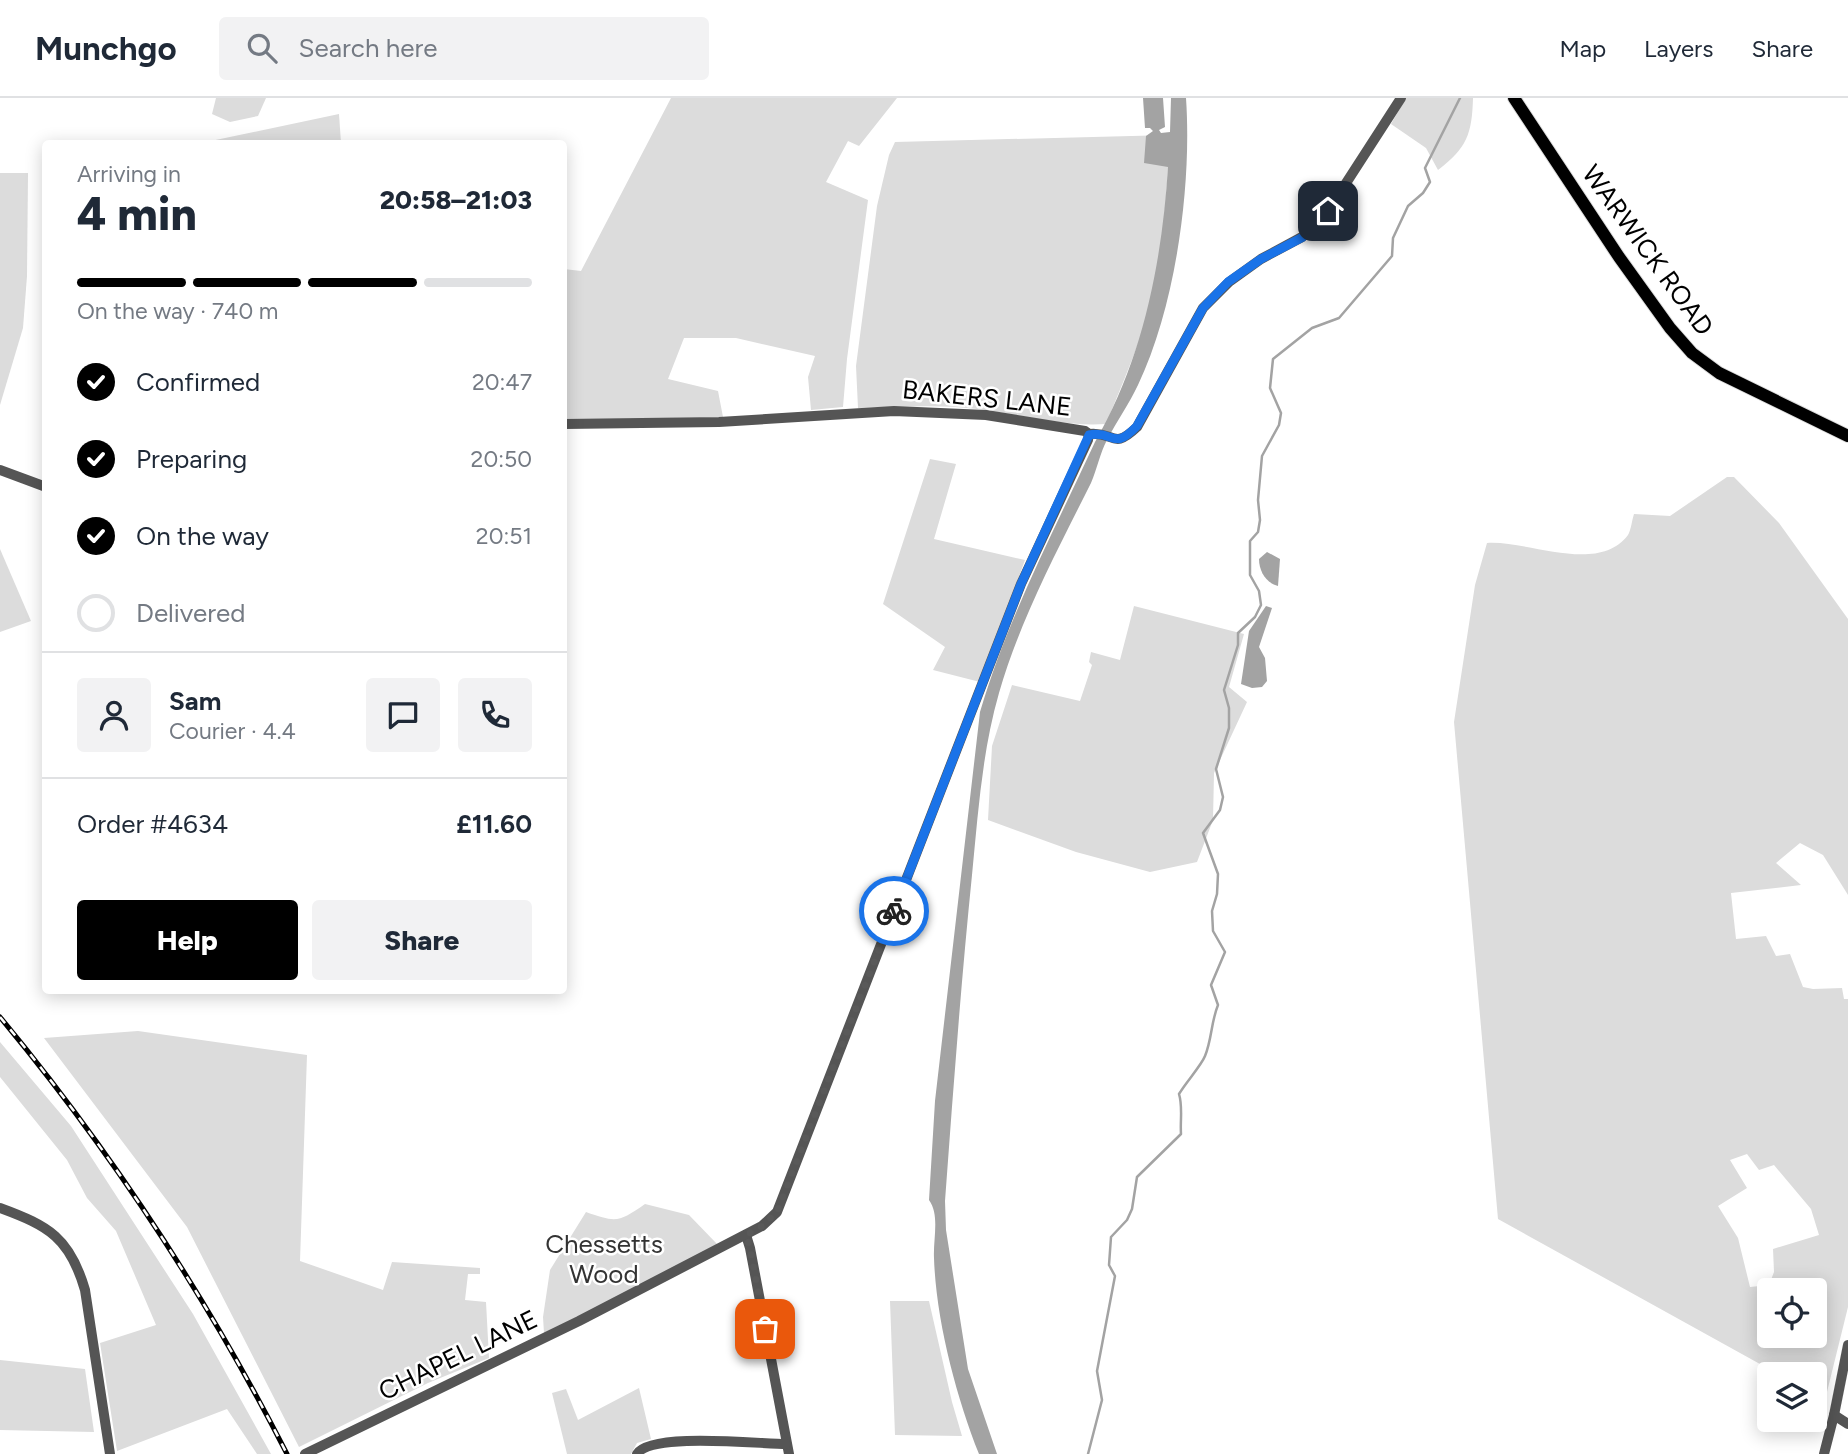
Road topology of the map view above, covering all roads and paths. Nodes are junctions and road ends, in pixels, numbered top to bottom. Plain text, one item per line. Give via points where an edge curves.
1 (1401, 98) edge
2 (1514, 98) edge
3 (567, 424) edge
4 (1094, 434) junction
5 (1848, 436) edge
6 (0, 470) edge
7 (42, 486) edge
8 (0, 1208) edge
9 (746, 1235) junction
10 (1848, 1345) edge
11 (1834, 1415) junction
12 (1848, 1424) edge
13 (788, 1449) edge
14 (110, 1454) edge
15 (305, 1454) edge
16 (637, 1454) edge
17 (1824, 1454) edge

1 - 4 street, BAKERS LANE via 1328,211 1303,237 1228,282 1203,308 1137,426 1122,440
2 - 5 main road, WARWICK ROAD via 1619,257 1692,353 1720,373
3 - 4 street, BAKERS LANE via 719,422 913,411 986,415
4 - 9 street, CHAPEL LANE via 1021,584 777,1212
6 - 7 street
8 - 14 street via 56,1235 79,1270
9 - 13 street
9 - 15 street, CHAPEL LANE
10 - 11 street
11 - 12 street
11 - 17 street
13 - 16 street via 673,1442 647,1446

